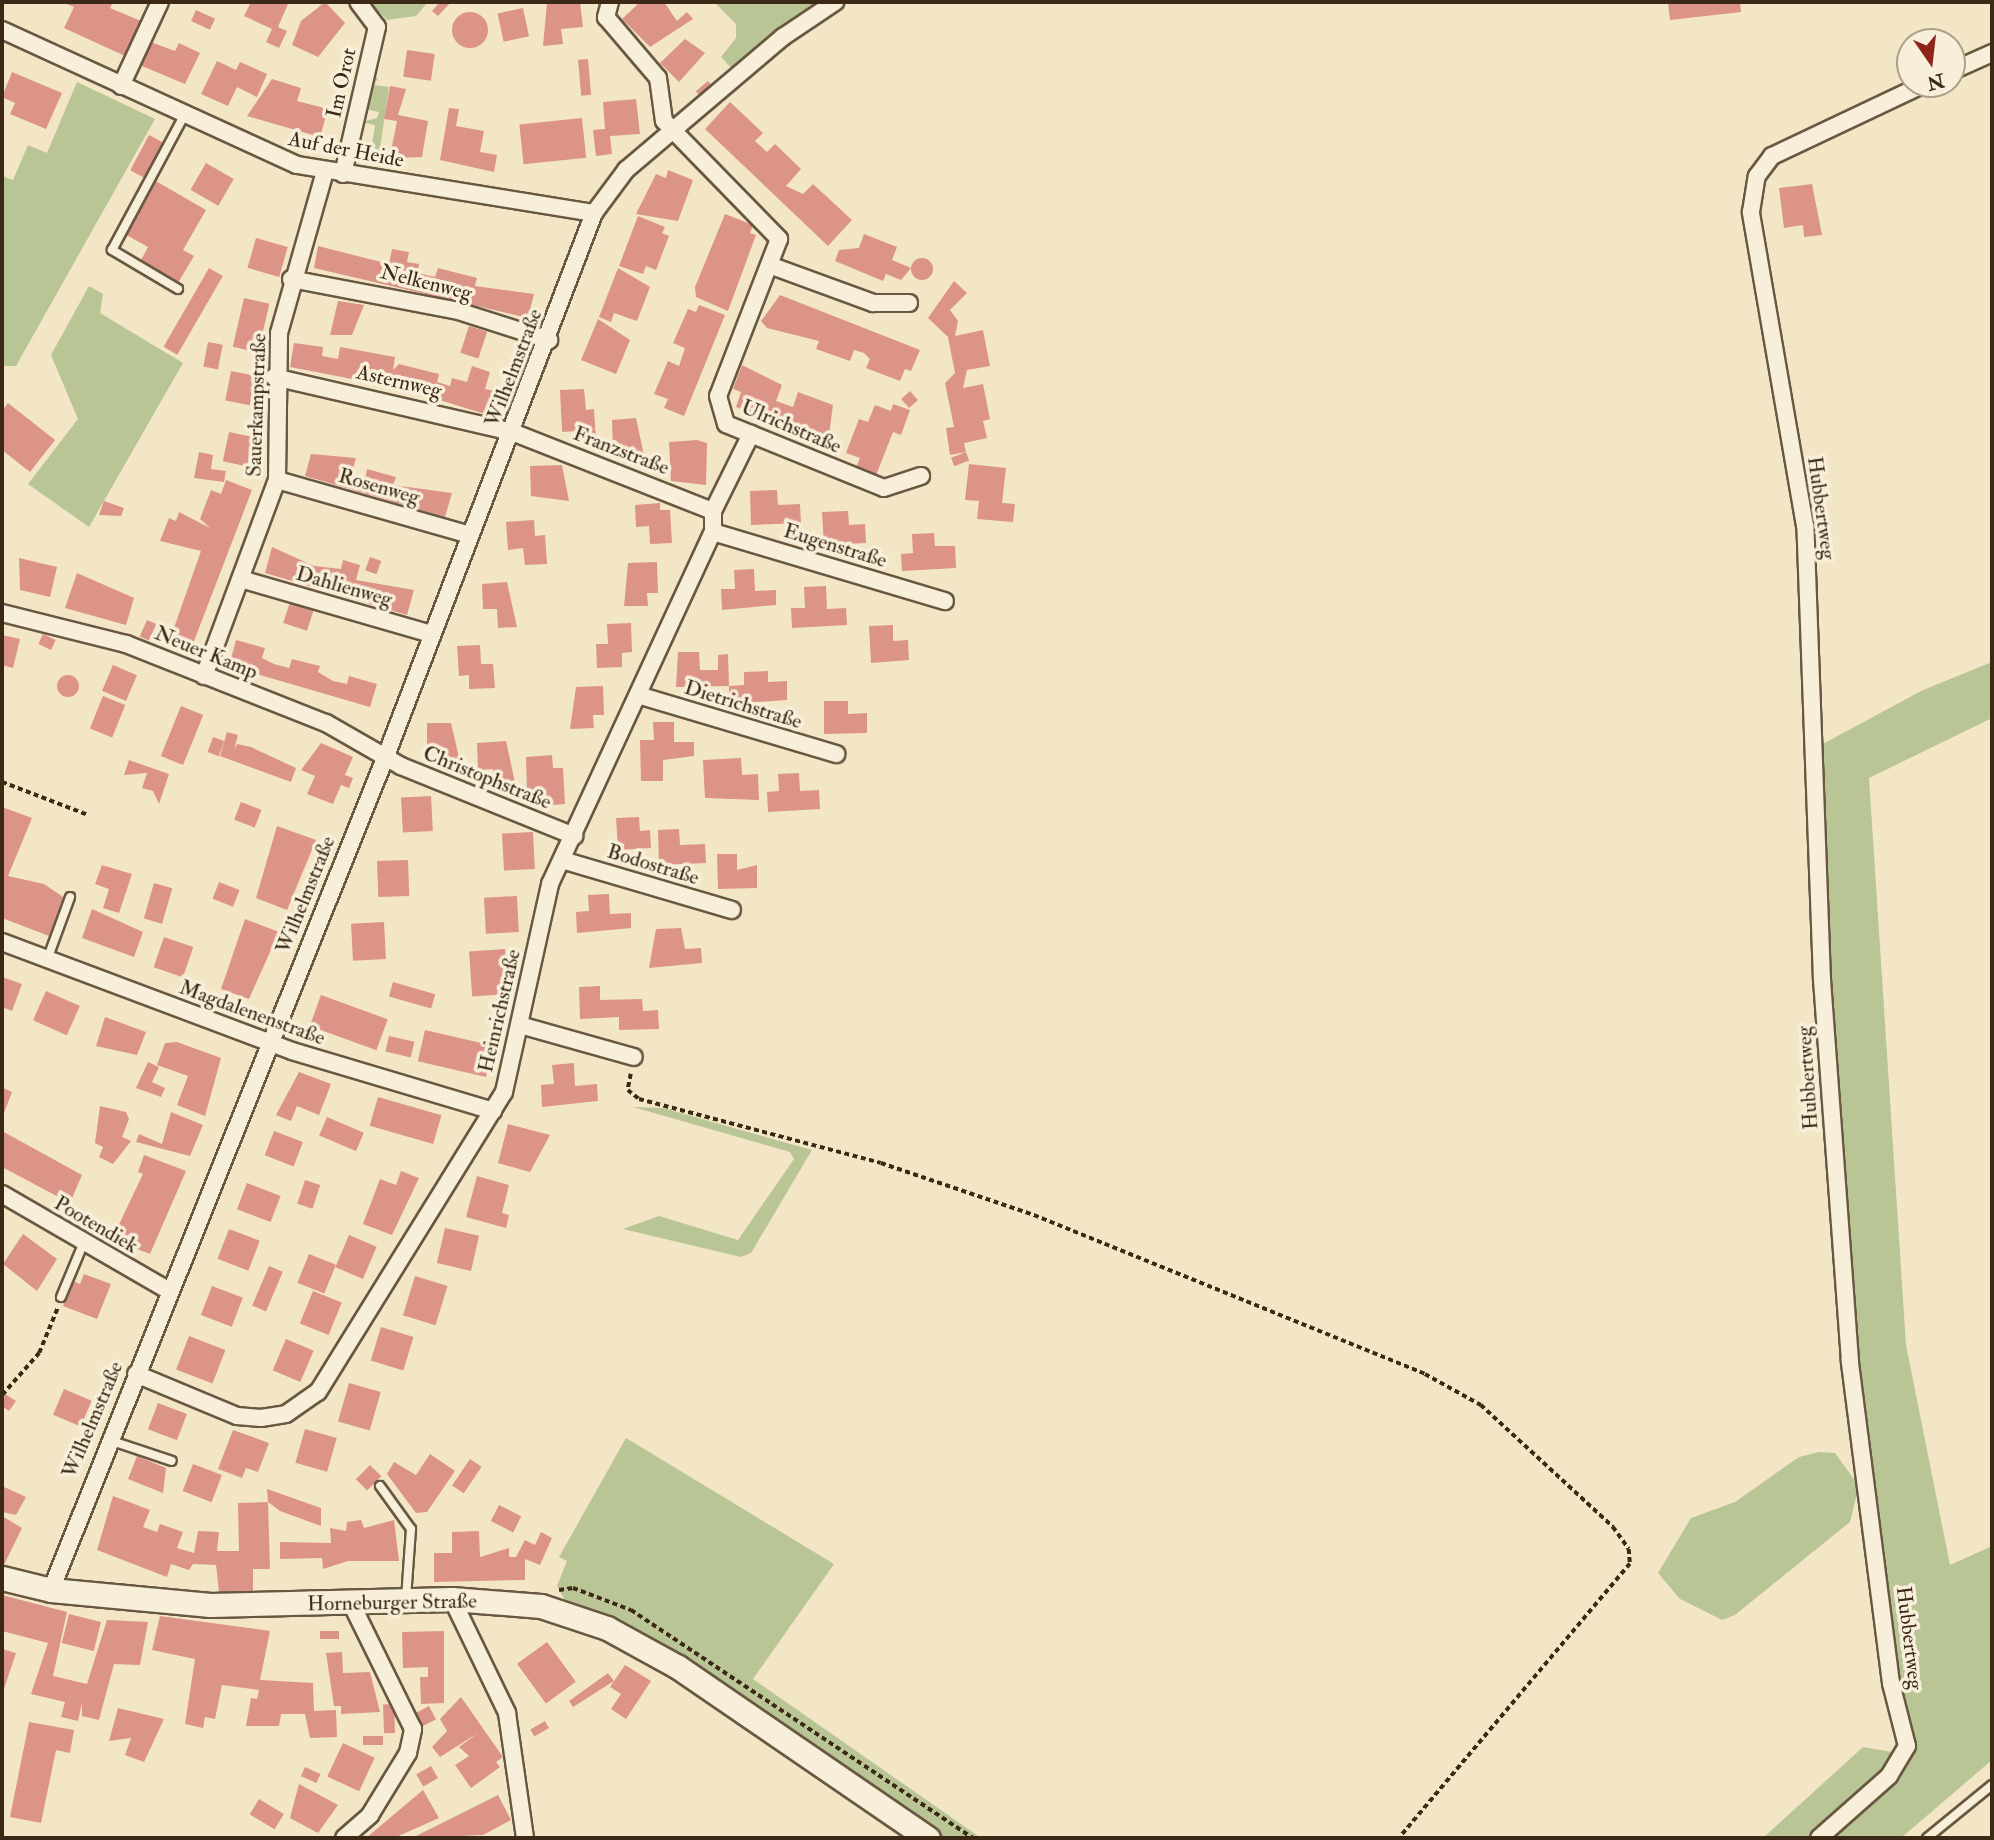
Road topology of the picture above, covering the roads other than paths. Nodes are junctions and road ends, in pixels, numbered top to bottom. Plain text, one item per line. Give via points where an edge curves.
1 (160, 2) edge
2 (610, 2) edge
3 (835, 2) edge
4 (361, 3) edge
5 (2, 30) edge
6 (1992, 53) edge
7 (1966, 65) edge
8 (121, 86) junction
9 (1896, 98) edge
10 (184, 116) junction
11 (673, 131) junction
12 (325, 171) junction
13 (343, 174) junction
14 (594, 213) junction
15 (772, 265) junction
16 (291, 279) junction
17 (178, 289) dead end
18 (909, 303) dead end
19 (549, 340) junction
20 (274, 377) junction
21 (512, 432) junction
22 (751, 434) junction
23 (921, 476) dead end
24 (277, 480) junction
25 (713, 511) junction
26 (713, 532) junction
27 (470, 535) junction
28 (244, 580) junction
29 (945, 601) dead end
30 (2, 613) edge
31 (431, 634) junction
32 (204, 676) junction
33 (638, 695) junction
34 (836, 754) dead end
35 (386, 756) junction
36 (574, 836) junction
37 (562, 860) junction
38 (70, 897) dead end
39 (732, 910) dead end
40 (2, 942) edge
41 (47, 960) junction
42 (520, 1026) junction
43 (268, 1042) junction
44 (634, 1057) road end
45 (493, 1111) junction
46 (2, 1194) edge
47 (84, 1242) junction
48 (169, 1291) junction
49 (61, 1297) road end
50 (136, 1374) junction
51 (107, 1439) junction
52 (173, 1461) dead end
53 (380, 1486) dead end
54 (2, 1578) edge
55 (51, 1590) junction
56 (452, 1598) junction
57 (406, 1600) junction
58 (351, 1603) junction
59 (1992, 1785) edge
60 (344, 1838) edge
61 (525, 1838) edge
62 (928, 1838) edge
63 (1819, 1838) edge
64 (1927, 1838) edge

1 - 8 street
2 - 11 street via 606,17 658,78 664,121
3 - 11 street via 783,37
4 - 13 street, Im Orot via 377,27
5 - 8 street, Auf der Heide
6 - 7 street
8 - 10 street, Auf der Heide
9 - 63 street, Hubbertweg via 1764,164 1751,212 1805,526 1822,980 1850,1362 1891,1683 1907,1746 1889,1776
10 - 12 street, Auf der Heide via 271,156
10 - 17 lane via 112,250
11 - 14 street via 626,170
11 - 15 street, Ulrichstraße via 772,226 779,239
12 - 13 street, Auf der Heide
12 - 16 street, Sauerkampstraße
13 - 14 street, Auf der Heide
14 - 19 street, Wilhelmstraße
15 - 18 street via 873,303
15 - 22 street, Ulrichstraße via 718,396 726,424
16 - 19 street, Nelkenweg via 458,311
16 - 20 street, Sauerkampstraße
19 - 21 street, Wilhelmstraße
20 - 21 street, Asternweg
20 - 24 street, Sauerkampstraße
21 - 25 street, Franzstraße
21 - 27 street, Wilhelmstraße
22 - 23 street, Ulrichstraße via 884,488
22 - 25 street, Heinrichstraße
24 - 27 street, Rosenweg
24 - 28 street, Sauerkampstraße
25 - 26 street, Heinrichstraße
26 - 29 street, Eugenstraße
26 - 33 street, Heinrichstraße
27 - 31 street, Wilhelmstraße
28 - 31 street, Dahlienweg
28 - 32 street, Sauerkampstraße
30 - 32 street, Neuer Kamp via 125,644
31 - 35 street, Wilhelmstraße
32 - 35 street, Neuer Kamp via 326,723
33 - 34 street, Dietrichstraße
33 - 36 street, Heinrichstraße
35 - 36 street, Christophstraße
35 - 43 street, Wilhelmstraße
36 - 37 street, Heinrichstraße
37 - 39 street, Bodostraße
37 - 42 street, Heinrichstraße via 550,884
38 - 41 lane
40 - 41 street, Magdalenenstraße
41 - 43 street, Magdalenenstraße
42 - 44 street
42 - 45 street, Heinrichstraße
43 - 45 street, Magdalenenstraße
43 - 48 street, Wilhelmstraße
45 - 50 street, Heinrichstraße via 318,1392 304,1405 261,1418 237,1416
46 - 47 street, Pootendiek
47 - 48 street, Pootendiek
47 - 49 lane
48 - 50 street, Wilhelmstraße
50 - 51 street, Wilhelmstraße
51 - 52 lane
51 - 55 street, Wilhelmstraße
53 - 57 lane via 411,1529
54 - 55 street, Horneburger Straße
55 - 58 street, Horneburger Straße via 210,1605
56 - 57 street, Horneburger Straße
56 - 61 street via 507,1713
56 - 62 street, Horneburger Straße via 541,1605 607,1629 678,1667
57 - 58 street, Horneburger Straße
58 - 60 street via 413,1729 408,1753 370,1815
59 - 64 lane

